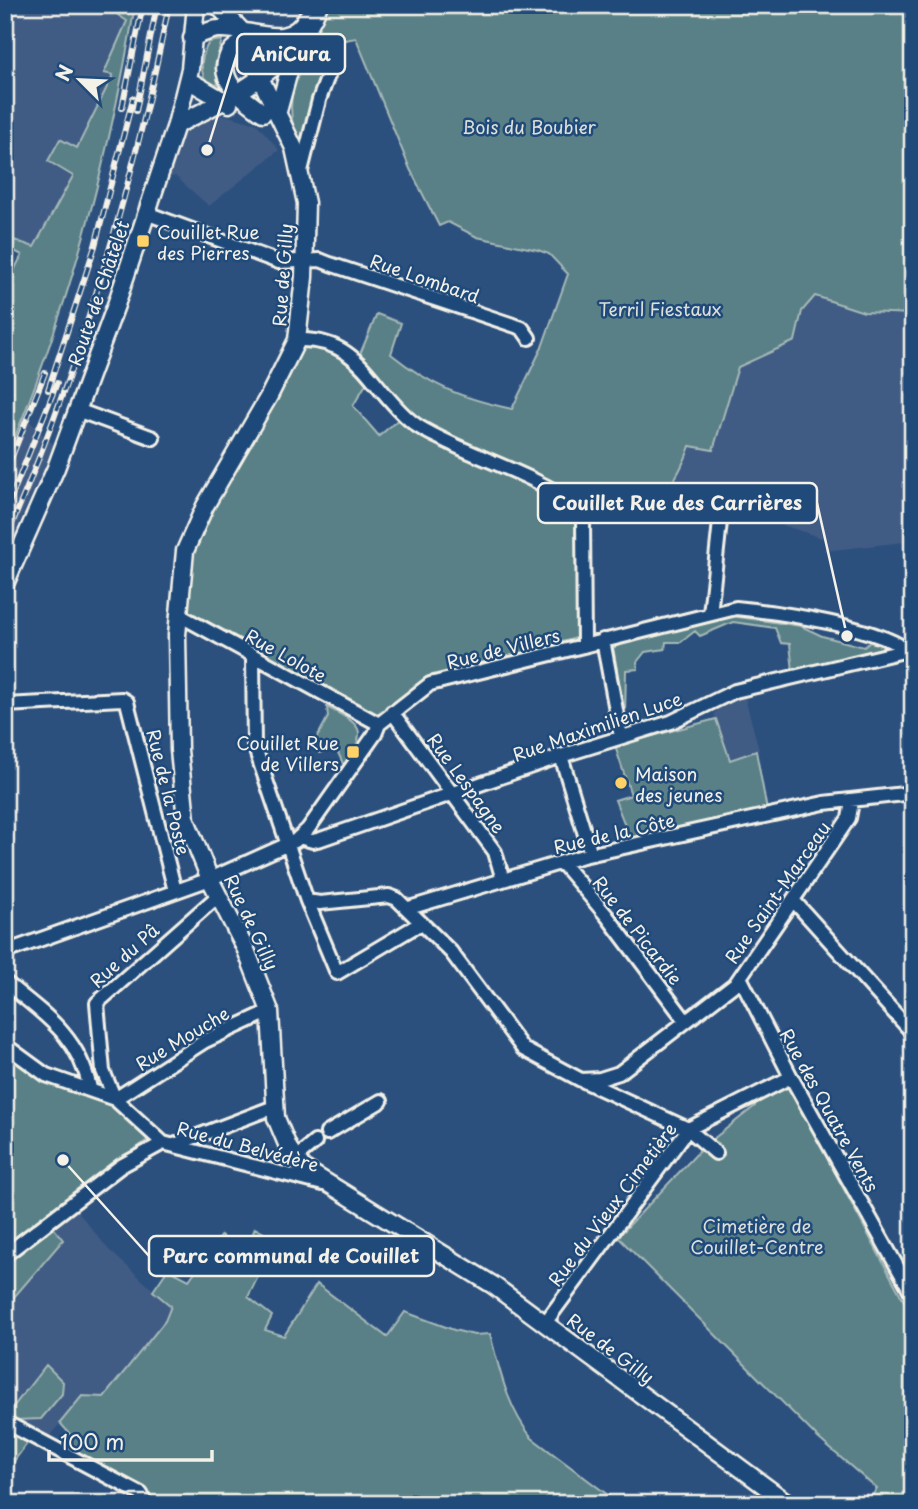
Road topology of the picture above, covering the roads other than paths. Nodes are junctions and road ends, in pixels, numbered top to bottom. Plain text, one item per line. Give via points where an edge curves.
1 (196, 5) edge
2 (216, 5) edge
3 (313, 5) edge
4 (319, 5) edge
5 (245, 36) junction
6 (192, 37) junction
7 (297, 46) junction
8 (330, 71) dead end
9 (262, 79) junction
10 (188, 80) junction
11 (235, 91) junction
12 (223, 102) junction
13 (270, 112) junction
14 (176, 125) junction
15 (301, 171) junction
16 (146, 212) junction
17 (304, 262) junction
18 (530, 338) dead end
19 (297, 340) junction
20 (77, 410) junction
21 (153, 438) dead end
22 (723, 494) dead end
23 (5, 584) edge
24 (710, 614) junction
25 (179, 615) junction
26 (603, 640) junction
27 (584, 646) junction
28 (911, 652) edge
29 (253, 658) junction
30 (5, 705) edge
31 (392, 712) junction
32 (379, 724) junction
33 (621, 737) junction
34 (561, 756) junction
35 (913, 793) edge
36 (453, 794) junction
37 (852, 802) junction
38 (299, 836) junction
39 (285, 844) junction
40 (591, 855) junction
41 (562, 863) junction
42 (210, 878) junction
43 (503, 880) junction
44 (176, 891) junction
45 (219, 895) junction
46 (793, 900) junction
47 (307, 901) junction
48 (408, 908) junction
49 (421, 923) junction
50 (5, 952) edge
51 (740, 977) junction
52 (5, 982) edge
53 (270, 1011) junction
54 (685, 1020) junction
55 (912, 1032) edge
56 (5, 1045) edge
57 (791, 1077) junction
58 (581, 1080) junction
59 (90, 1088) junction
60 (115, 1099) junction
61 (381, 1101) dead end
62 (274, 1107) junction
63 (688, 1129) junction
64 (327, 1133) dead end
65 (315, 1142) dead end
66 (169, 1144) junction
67 (716, 1153) dead end
68 (296, 1158) junction
69 (332, 1186) junction
70 (5, 1255) edge
71 (913, 1295) edge
72 (545, 1323) junction
73 (5, 1422) edge
74 (141, 1500) edge
75 (789, 1504) edge

1 - 6 main road, Route de Châtelet
2 - 5 main road
3 - 5 main road via 303,24 289,34
4 - 7 main road
5 - 6 main road via 217,29
5 - 9 main road, Rue de Gilly
5 - 11 main road via 225,62 225,74
6 - 10 main road, Route de Châtelet
7 - 9 main road
7 - 13 main road
8 - 15 street
9 - 11 main road
9 - 13 main road, Rue de Gilly
10 - 12 main road
10 - 14 main road, Route de Châtelet
11 - 12 main road
11 - 13 main road
12 - 13 main road
12 - 14 main road
13 - 15 main road, Rue de Gilly via 284,129
14 - 16 main road, Route de Châtelet
15 - 17 main road, Rue de Gilly via 306,204
16 - 17 street, Rue Lombard via 279,262
16 - 20 main road, Route de Châtelet
17 - 18 street, Rue Lombard via 320,260 523,328
17 - 19 main road, Rue de Gilly
19 - 25 main road, Rue de Gilly via 185,551
19 - 27 street via 337,345 360,362 390,403 414,425 574,503 583,518
20 - 21 street
20 - 23 main road, Route de Châtelet
22 - 24 street
24 - 26 street, Rue de Villers
24 - 28 street, Rue de Villers via 736,608 785,614 891,640
25 - 29 street, Rue Lolote
25 - 42 main road, Rue de Gilly via 179,750 186,820
26 - 27 street, Rue de Villers
26 - 33 street
27 - 31 street, Rue de Villers via 430,684
28 - 33 street, Rue Maximilien Luce via 735,691 671,722
29 - 32 street, Rue Lolote
29 - 39 street via 254,745
30 - 44 street, Rue de la Poste via 127,702
31 - 32 street, Rue de Villers
31 - 36 street, Rue Lespagne
32 - 38 street, Rue de Villers
33 - 34 street, Rue Maximilien Luce
34 - 36 street, Rue Maximilien Luce
34 - 40 street
35 - 37 street, Rue de la Côte
36 - 38 street, Rue Maximilien Luce via 321,839
36 - 43 street, Rue Lespagne via 495,852
37 - 40 street, Rue de la Côte via 824,803
37 - 46 street, Rue Saint-Marceau via 849,818
38 - 39 street, Rue de Villers
39 - 42 street, Rue de Villers
39 - 47 street
40 - 41 street, Rue de la Côte
41 - 43 street, Rue de la Côte
41 - 54 street, Rue de Picardie
42 - 44 street, Rue de Villers
42 - 45 main road, Rue de Gilly
43 - 48 street, Rue de la Côte
44 - 50 street, Rue de Villers
45 - 53 main road, Rue de Gilly
45 - 60 street, Rue du Pâ via 97,1003 103,1071
46 - 51 street, Rue Saint-Marceau
46 - 55 street
47 - 48 street via 389,896
47 - 49 street via 337,973
48 - 49 street
49 - 58 street via 451,953 523,1049
51 - 54 street, Rue Saint-Marceau
51 - 57 street, Rue des Quatre Vents
52 - 59 street via 67,1034
53 - 60 street, Rue Mouche via 205,1041
53 - 62 main road, Rue de Gilly
54 - 58 street, Rue Saint-Marceau via 618,1073
56 - 59 street, Rue du Belvédère via 46,1075
57 - 63 street, Rue du Vieux Cimetière
57 - 71 street, Rue des Quatre Vents
58 - 63 street
59 - 60 street, Rue du Belvédère
60 - 66 street, Rue du Belvédère
61 - 64 street
62 - 66 street
62 - 68 main road, Rue de Gilly
63 - 67 street
63 - 72 street, Rue du Vieux Cimetière
65 - 68 street
66 - 69 street, Rue du Belvédère
66 - 70 street via 121,1166
68 - 69 main road, Rue de Gilly via 303,1168
69 - 72 main road, Rue de Gilly
72 - 75 main road, Rue de Gilly
73 - 74 street

